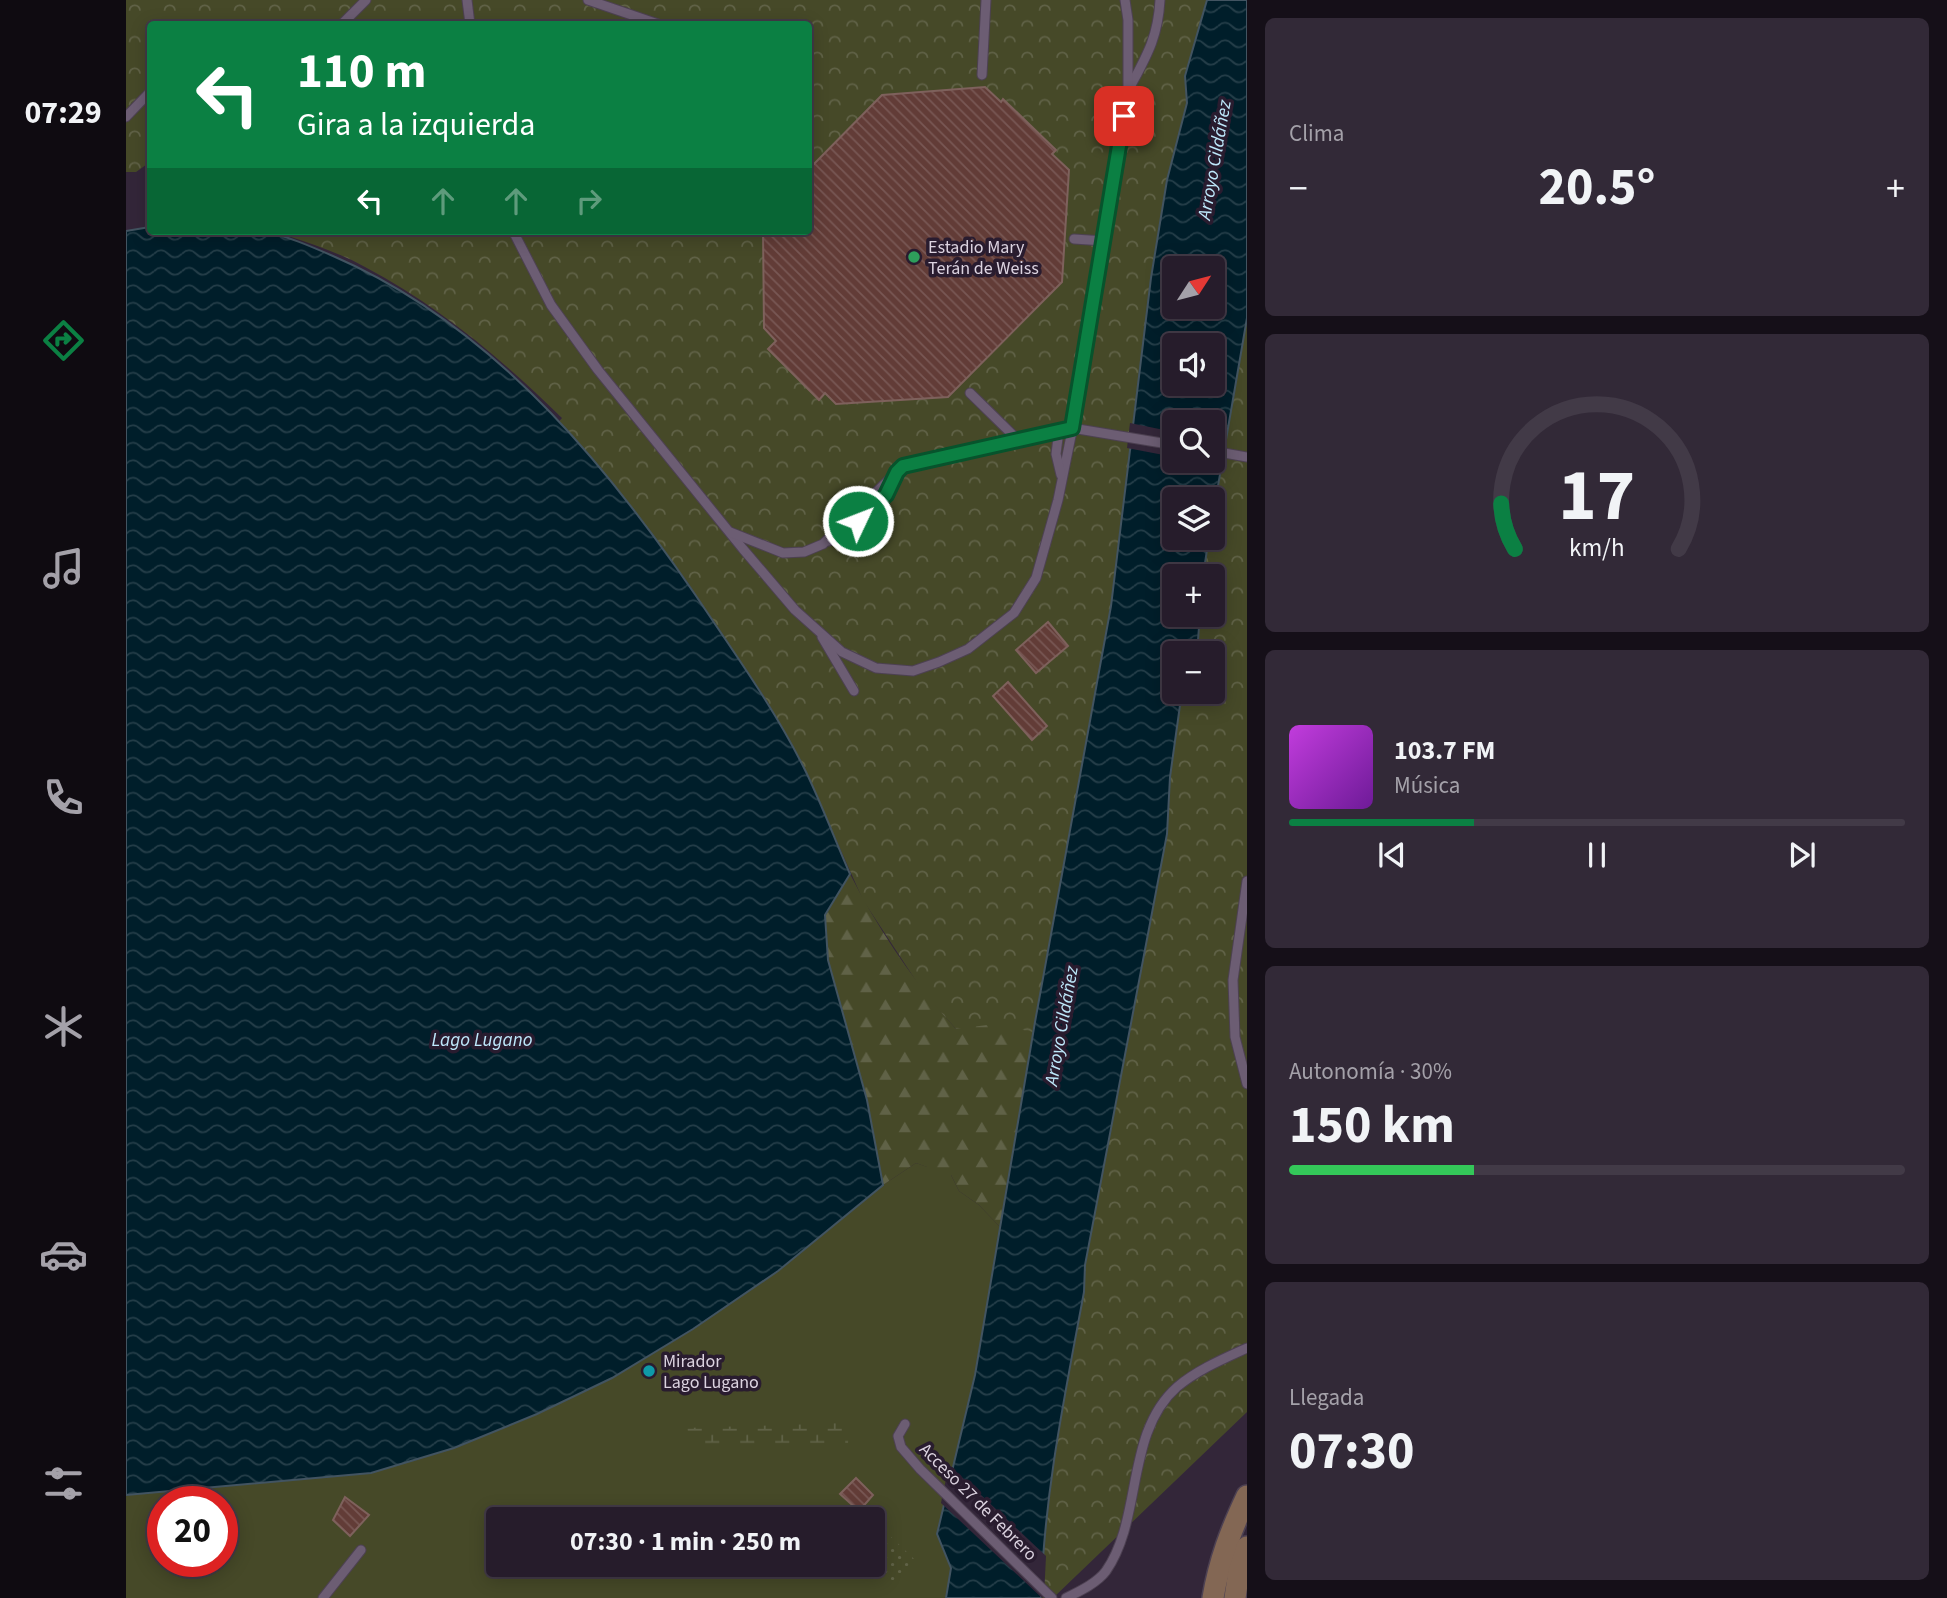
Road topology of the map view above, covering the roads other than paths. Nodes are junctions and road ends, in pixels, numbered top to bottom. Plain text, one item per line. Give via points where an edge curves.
1 (366, 0) edge
2 (468, 0) edge
3 (588, 0) edge
4 (986, 0) edge
5 (1125, 0) edge
6 (1160, 0) edge
7 (345, 21) edge
8 (470, 21) edge
9 (649, 21) edge
10 (982, 75) dead end
11 (1128, 91) junction
12 (147, 95) edge
13 (126, 117) edge
14 (515, 235) edge
15 (1074, 239) dead end
16 (1104, 242) junction
17 (970, 393) dead end
18 (1072, 428) junction
19 (1059, 430) junction
20 (1017, 439) junction
21 (1162, 443) edge
22 (1225, 453) edge
23 (1247, 457) edge
24 (1062, 480) junction
25 (728, 532) junction
26 (817, 629) junction
27 (853, 691) dead end
28 (1247, 881) edge
29 (1247, 1084) edge
30 (1247, 1348) edge
31 (905, 1423) dead end
32 (1247, 1496) edge
33 (1247, 1547) edge
34 (361, 1550) dead end
35 (323, 1598) edge
36 (1052, 1598) edge
37 (1066, 1598) edge
38 (1213, 1598) edge
39 (1235, 1598) edge

1 - 7 lane
2 - 8 lane
3 - 9 lane
4 - 10 lane
5 - 11 lane
6 - 11 lane via 1151,46
11 - 16 lane
12 - 13 lane
14 - 25 lane via 551,305
15 - 16 lane
16 - 18 lane
17 - 20 lane
18 - 19 lane
18 - 21 lane
18 - 24 lane
19 - 20 lane
19 - 24 lane via 1056,454
20 - 25 lane via 903,466 822,544 804,552 783,553
22 - 23 lane
24 - 26 lane via 1036,578 1014,612 968,649 913,671 876,668 842,652
25 - 26 lane
26 - 27 lane
28 - 29 lane via 1233,980 1235,1037
30 - 37 lane via 1176,1388 1155,1415 1118,1549 1104,1573
31 - 36 lane, Acceso 27 de Febrero via 898,1436 901,1447
32 - 38 main road via 1227,1540
33 - 39 main road
34 - 35 lane

